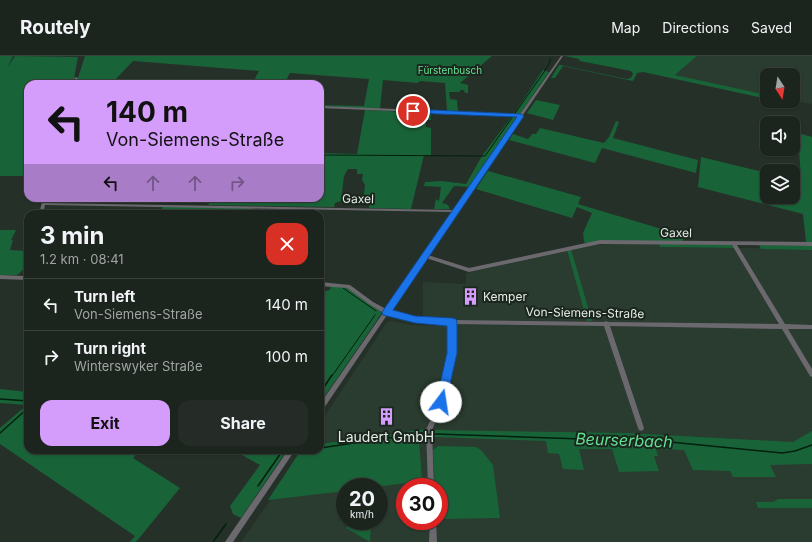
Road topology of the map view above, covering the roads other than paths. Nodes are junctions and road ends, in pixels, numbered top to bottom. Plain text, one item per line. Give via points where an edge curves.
1 (562, 56) edge
2 (324, 107) edge
3 (521, 116) junction
4 (44, 204) joint
5 (42, 210) edge
6 (455, 212) junction
7 (734, 244) junction
8 (812, 244) edge
9 (425, 256) junction
10 (0, 277) edge
11 (24, 278) edge
12 (324, 284) edge
13 (387, 312) junction
14 (452, 322) junction
15 (606, 323) junction
16 (783, 327) junction
17 (812, 327) edge
18 (812, 374) edge
19 (324, 403) edge
20 (641, 428) dead end
21 (289, 454) edge
22 (431, 478) edge
23 (433, 530) edge
24 (229, 542) edge
25 (433, 542) edge

1 - 3 street
2 - 3 street
3 - 6 street
4 - 5 street
4 - 6 street, Gaxel
6 - 9 street
7 - 8 street, Gaxel
7 - 9 street, Gaxel via 600,242 469,270
7 - 16 street
9 - 13 street
10 - 11 street
12 - 13 street, Von-Siemens-Straße via 348,286
13 - 14 street, Von-Siemens-Straße via 415,320
13 - 19 street
14 - 15 street, Von-Siemens-Straße
14 - 22 street via 450,367 441,402 429,430
15 - 16 street, Von-Siemens-Straße
15 - 20 street
16 - 17 street, Von-Siemens-Straße
16 - 18 street
21 - 24 street
23 - 25 street

